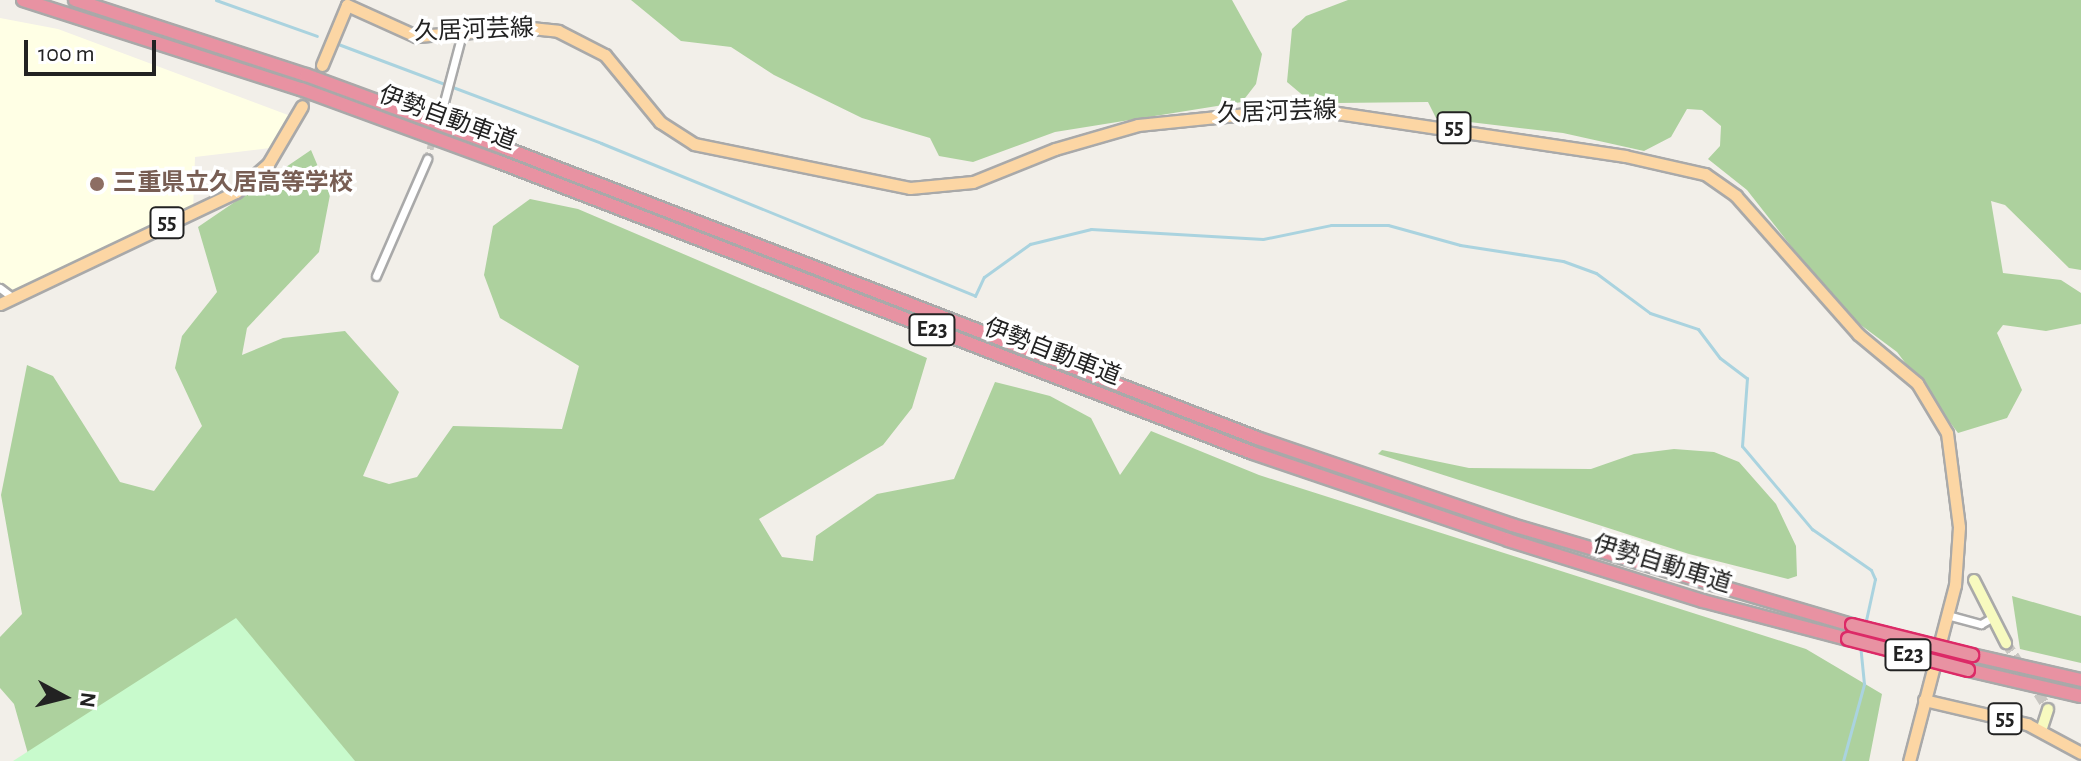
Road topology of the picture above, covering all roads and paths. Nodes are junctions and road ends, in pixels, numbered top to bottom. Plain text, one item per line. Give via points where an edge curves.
1 (23, 0) edge
2 (75, 0) edge
3 (344, 2) edge
4 (462, 34) junction
5 (322, 65) tunnel mouth
6 (444, 102) tunnel mouth
7 (302, 106) tunnel mouth
8 (427, 159) tunnel mouth
9 (376, 276) dead end
10 (0, 288) edge
11 (12, 297) junction
12 (0, 304) edge
13 (1974, 580) dead end
14 (1947, 615) junction
15 (1993, 617) junction
16 (2006, 643) tunnel mouth
17 (2081, 680) edge
18 (2081, 696) edge
19 (1924, 700) junction
20 (2048, 709) dead end
21 (2041, 731) junction
22 (2081, 753) edge
23 (1909, 761) edge

1 - 18 highway, 伊勢自動車道 / E23, bridge via 301,89 455,145 1253,453 1583,564 1848,639
2 - 17 highway, 伊勢自動車道 / E23, bridge via 306,75 1257,438 1512,525 1852,625
3 - 4 main road, 久居河芸線 / 55 via 416,36
3 - 5 main road, 久居河芸線 / 55
4 - 6 street
4 - 14 main road, 久居河芸線 / 55 via 531,28 573,35 605,55 660,122 694,144 897,187 973,182 1067,145 1138,125 1304,108 1625,156 1705,174 1736,196 1819,295 1917,383 1935,407 1952,449 1957,487 1958,553
7 - 11 main road, 55 via 268,164 236,192
8 - 9 street
10 - 11 street
11 - 12 main road, 55
13 - 15 street
14 - 15 street via 1981,624
14 - 19 main road, 久居河芸線 / 55
15 - 16 street
19 - 21 main road, 55
19 - 23 main road, 久居河芸線 / 55
20 - 21 street
21 - 22 main road, 55

